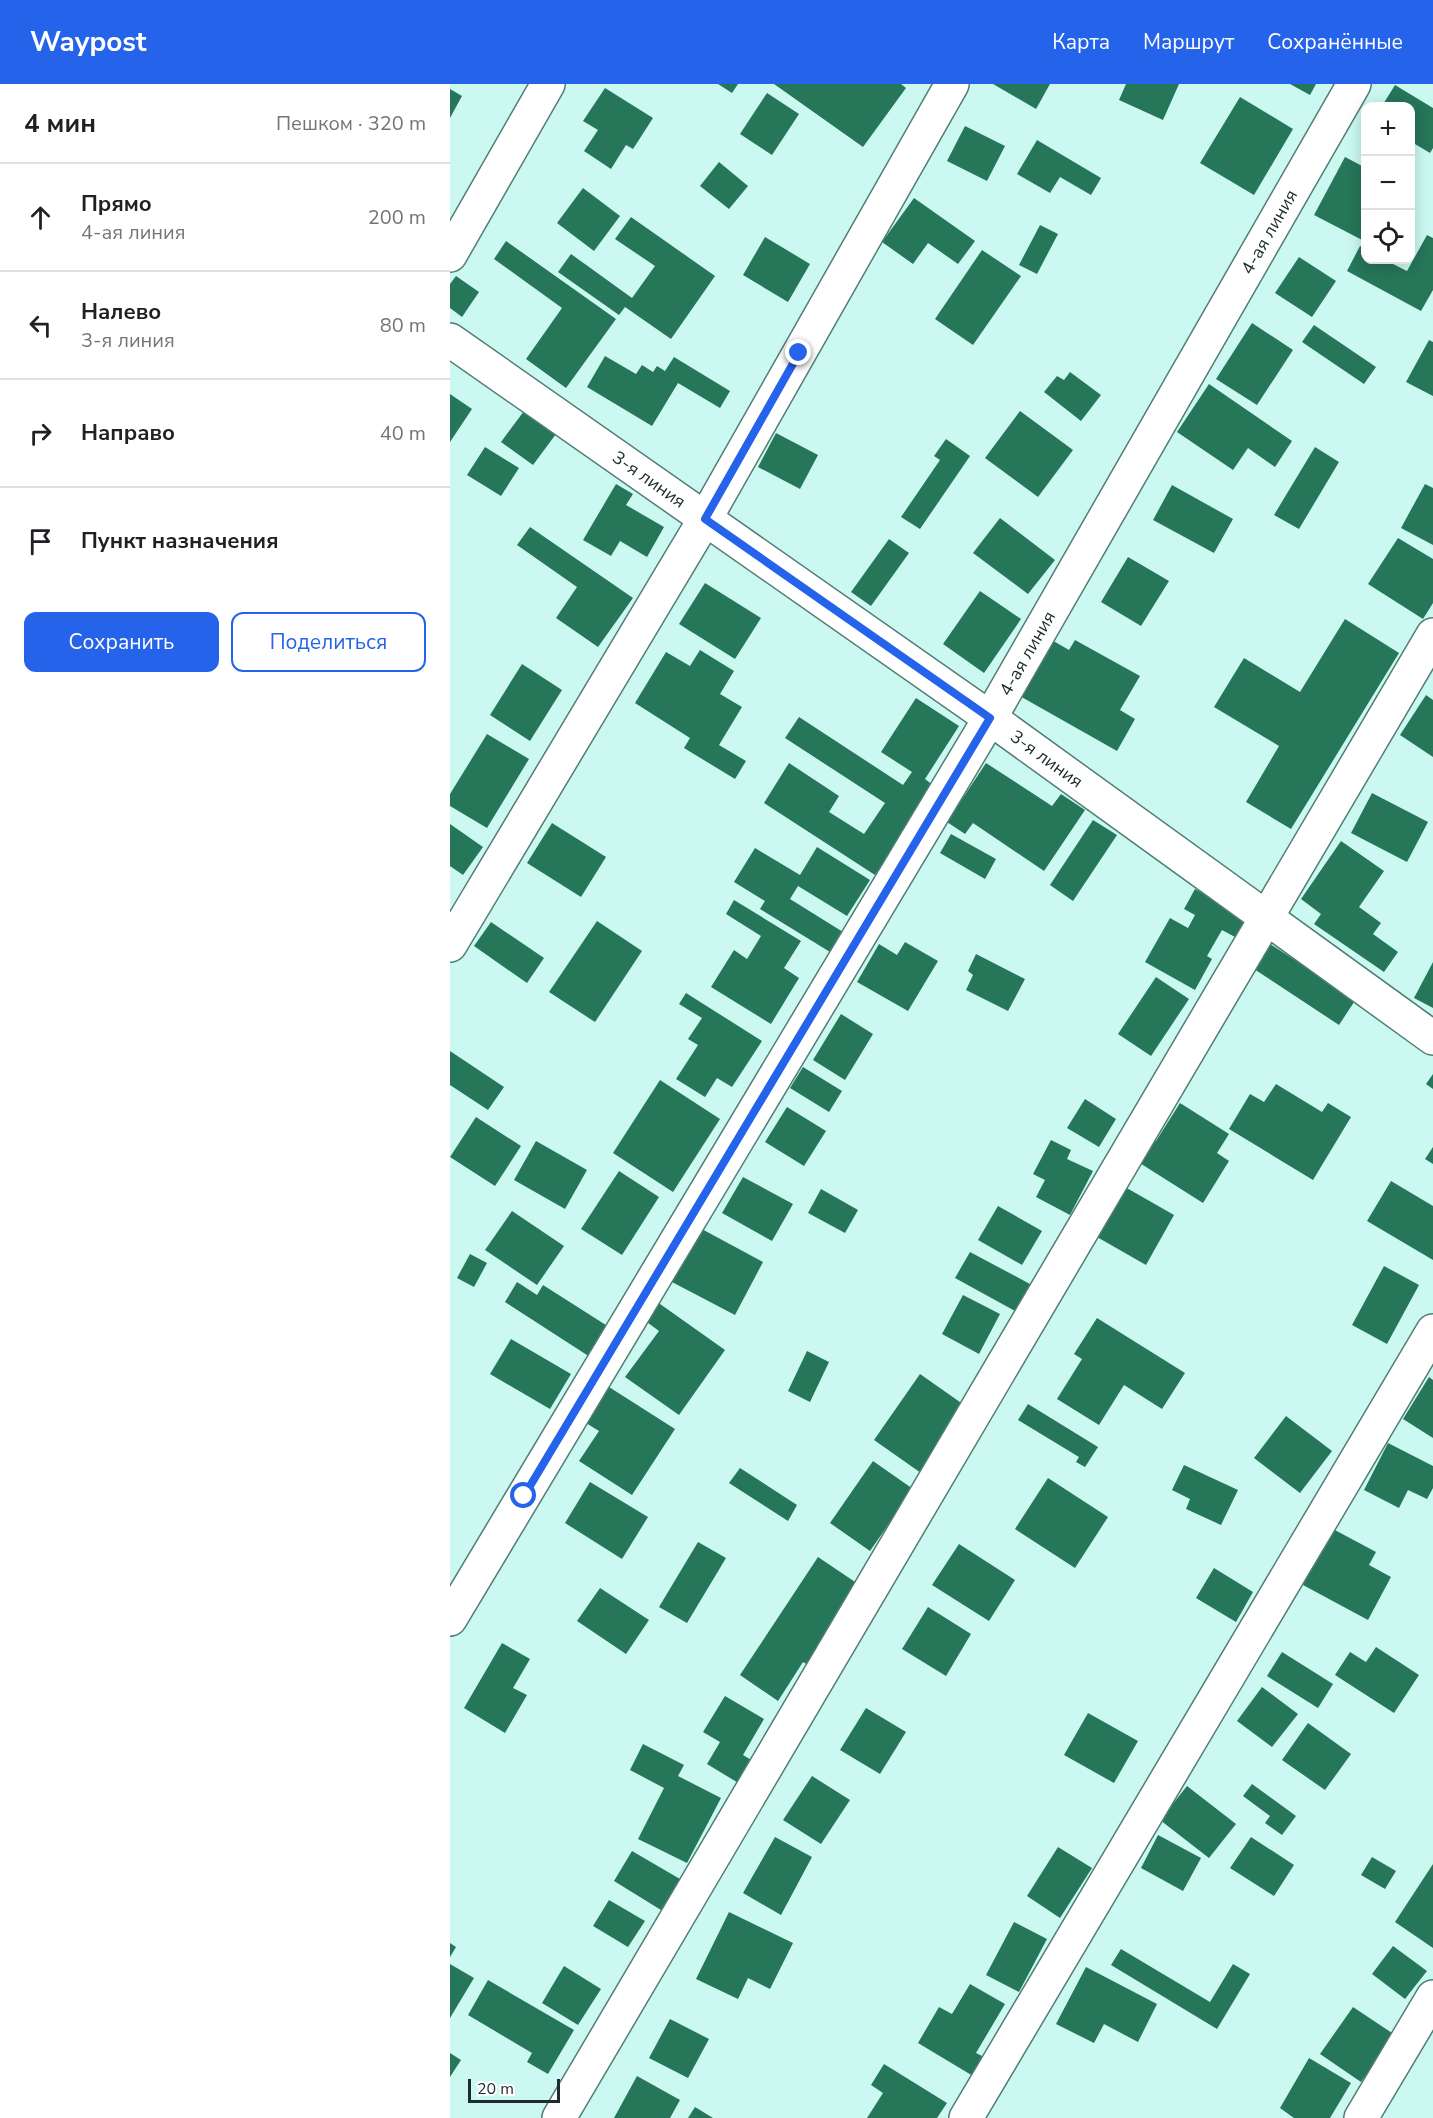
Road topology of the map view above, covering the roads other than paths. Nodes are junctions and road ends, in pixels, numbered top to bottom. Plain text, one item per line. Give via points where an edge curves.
1 (548, 84) edge
2 (952, 84) edge
3 (1354, 84) edge
4 (450, 255) edge
5 (450, 340) edge
6 (705, 519) junction
7 (1433, 634) edge
8 (990, 718) junction
9 (1267, 918) junction
10 (450, 945) edge
11 (1433, 1038) edge
12 (1433, 1331) edge
13 (450, 1619) edge
14 (1433, 1997) edge
15 (559, 2118) edge
16 (966, 2118) edge
17 (1361, 2118) edge

1 - 4 street
2 - 6 street
3 - 8 street, 4-ая линия
5 - 6 street, 3-я линия
6 - 8 street, 3-я линия
6 - 10 street
7 - 9 street
8 - 9 street, 3-я линия
8 - 13 street, 4-ая линия
9 - 11 street, 3-я линия
9 - 15 street
12 - 16 street
14 - 17 street

